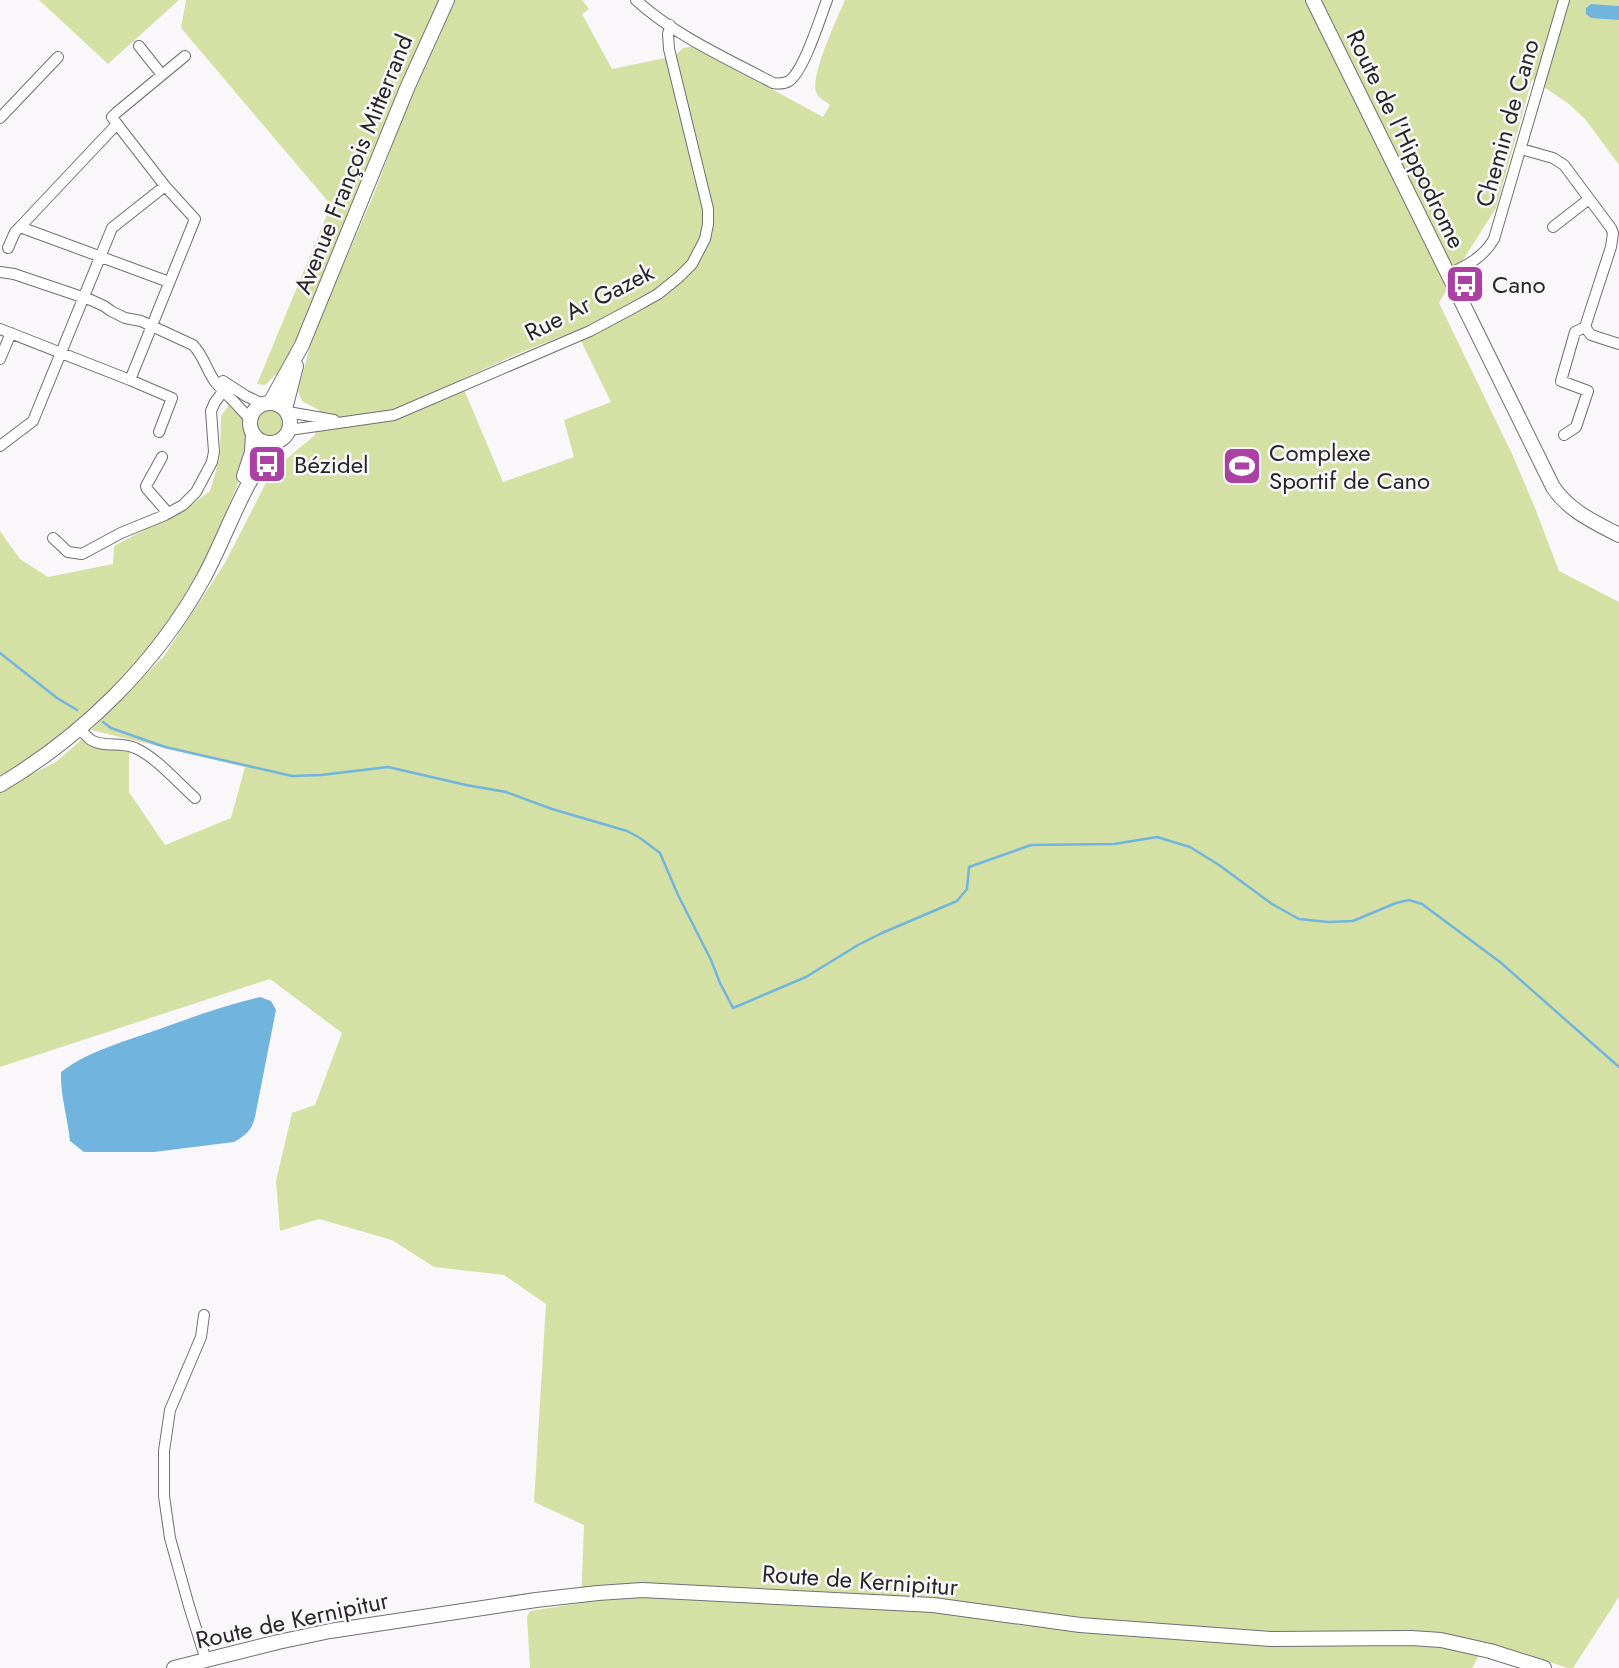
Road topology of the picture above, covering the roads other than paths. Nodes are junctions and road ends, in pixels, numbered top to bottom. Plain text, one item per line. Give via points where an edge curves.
1 (447, 0) edge
2 (636, 0) edge
3 (827, 0) edge
4 (1312, 0) edge
5 (1564, 0) edge
6 (670, 26) junction
7 (139, 46) dead end
8 (185, 56) dead end
9 (58, 57) dead end
10 (162, 75) junction
11 (0, 118) edge
12 (117, 124) junction
13 (1521, 149) junction
14 (165, 186) junction
15 (1589, 199) junction
16 (20, 227) junction
17 (1553, 227) dead end
18 (8, 248) dead end
19 (101, 256) junction
20 (1613, 259) edge
21 (0, 272) edge
22 (1447, 275) junction
23 (169, 282) junction
24 (84, 298) junction
25 (152, 325) junction
26 (1585, 327) junction
27 (5, 331) edge
28 (1619, 344) edge
29 (302, 345) junction
30 (62, 353) junction
31 (0, 359) edge
32 (130, 380) junction
33 (226, 388) junction
34 (266, 403) junction
35 (286, 411) junction
36 (347, 422) junction
37 (252, 427) junction
38 (289, 430) junction
39 (159, 432) dead end
40 (1564, 435) dead end
41 (274, 443) junction
42 (0, 446) edge
43 (162, 457) dead end
44 (241, 494) junction
45 (168, 513) junction
46 (1619, 535) edge
47 (53, 538) dead end
48 (79, 729) junction
49 (0, 785) edge
50 (195, 798) dead end
51 (204, 1315) dead end
52 (206, 1660) junction
53 (174, 1668) edge
54 (1544, 1668) edge

1 - 29 main road, Avenue François Mitterrand
2 - 6 street
3 - 6 street via 797,73 787,83 773,83
4 - 22 main road, Route de l'Hippodrome
5 - 13 street, Chemin de Cano
6 - 36 street, Rue Ar Gazek via 669,49 708,209 705,239 692,264 658,294 590,331 394,415
7 - 10 street
8 - 10 street
9 - 11 street
10 - 12 street via 112,117
12 - 14 street
12 - 16 street
13 - 15 street via 1559,162
13 - 22 street, Chemin de Cano via 1494,239 1475,261
14 - 19 street via 112,228
14 - 23 street via 194,219
15 - 17 street
15 - 20 street via 1613,233
16 - 18 street
16 - 19 street
19 - 23 street
19 - 24 street
20 - 26 street
21 - 24 street
22 - 46 main road, Route de l'Hippodrome via 1553,487 1578,513
23 - 25 street
24 - 25 street
24 - 30 street
25 - 32 street
25 - 33 street via 193,345 214,381
26 - 28 street via 1591,335
26 - 40 street via 1575,332 1560,380 1588,391 1576,427
27 - 30 street
27 - 31 street
29 - 34 main road, Avenue François Mitterrand
29 - 35 main road, Avenue François Mitterrand
30 - 32 street
30 - 42 street via 33,421
32 - 39 street via 172,398
33 - 34 street
33 - 37 street
33 - 45 street via 211,411 214,452 209,470 196,492
34 - 35 main road via 281,405
34 - 37 main road via 253,413
35 - 36 street, Rue Ar Gazek
35 - 38 main road
36 - 38 street, Rue Ar Gazek
37 - 41 main road via 265,443
37 - 44 main road via 252,453
38 - 41 main road via 284,439
41 - 44 main road
43 - 45 street via 146,486
44 - 48 main road via 225,536 176,622 124,686
45 - 47 street via 82,554 68,552
48 - 49 main road
48 - 50 street via 99,744 134,747
51 - 52 street via 201,1337 170,1410 164,1496 170,1538
52 - 53 main road, Route de Kernipitur
52 - 54 main road, Route de Kernipitur via 330,1631 536,1600 642,1590 933,1605 1080,1625 1270,1639 1441,1640

